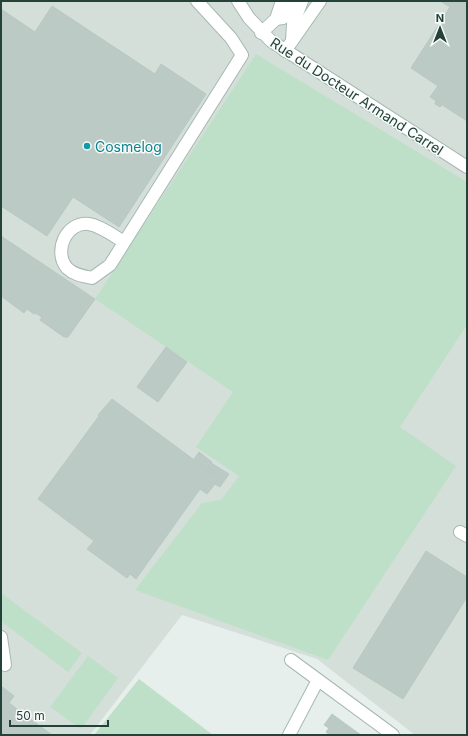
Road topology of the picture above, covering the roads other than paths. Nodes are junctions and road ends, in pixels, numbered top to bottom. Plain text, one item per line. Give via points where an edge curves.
1 (197, 1) edge
2 (238, 1) edge
3 (282, 1) edge
4 (296, 1) edge
5 (302, 1) edge
6 (320, 1) edge
7 (276, 19) junction
8 (262, 33) junction
9 (288, 46) junction
10 (467, 167) edge
11 (124, 242) junction
12 (1, 637) edge
13 (292, 660) dead end
14 (5, 665) dead end
15 (318, 680) junction
16 (289, 735) edge
17 (394, 735) edge

1 - 11 street via 231,38 242,55
2 - 8 street, Rue du Docteur Armand Carrel
3 - 7 street
4 - 7 street via 283,18
5 - 9 street
6 - 9 street
7 - 8 street
8 - 9 street, Rue du Docteur Armand Carrel
9 - 10 street, Rue du Docteur Armand Carrel
11 - 11 street via 110,266 92,278 78,275 67,267 61,253 64,238 74,226 88,224
12 - 14 street
13 - 15 street
15 - 16 street
15 - 17 street

